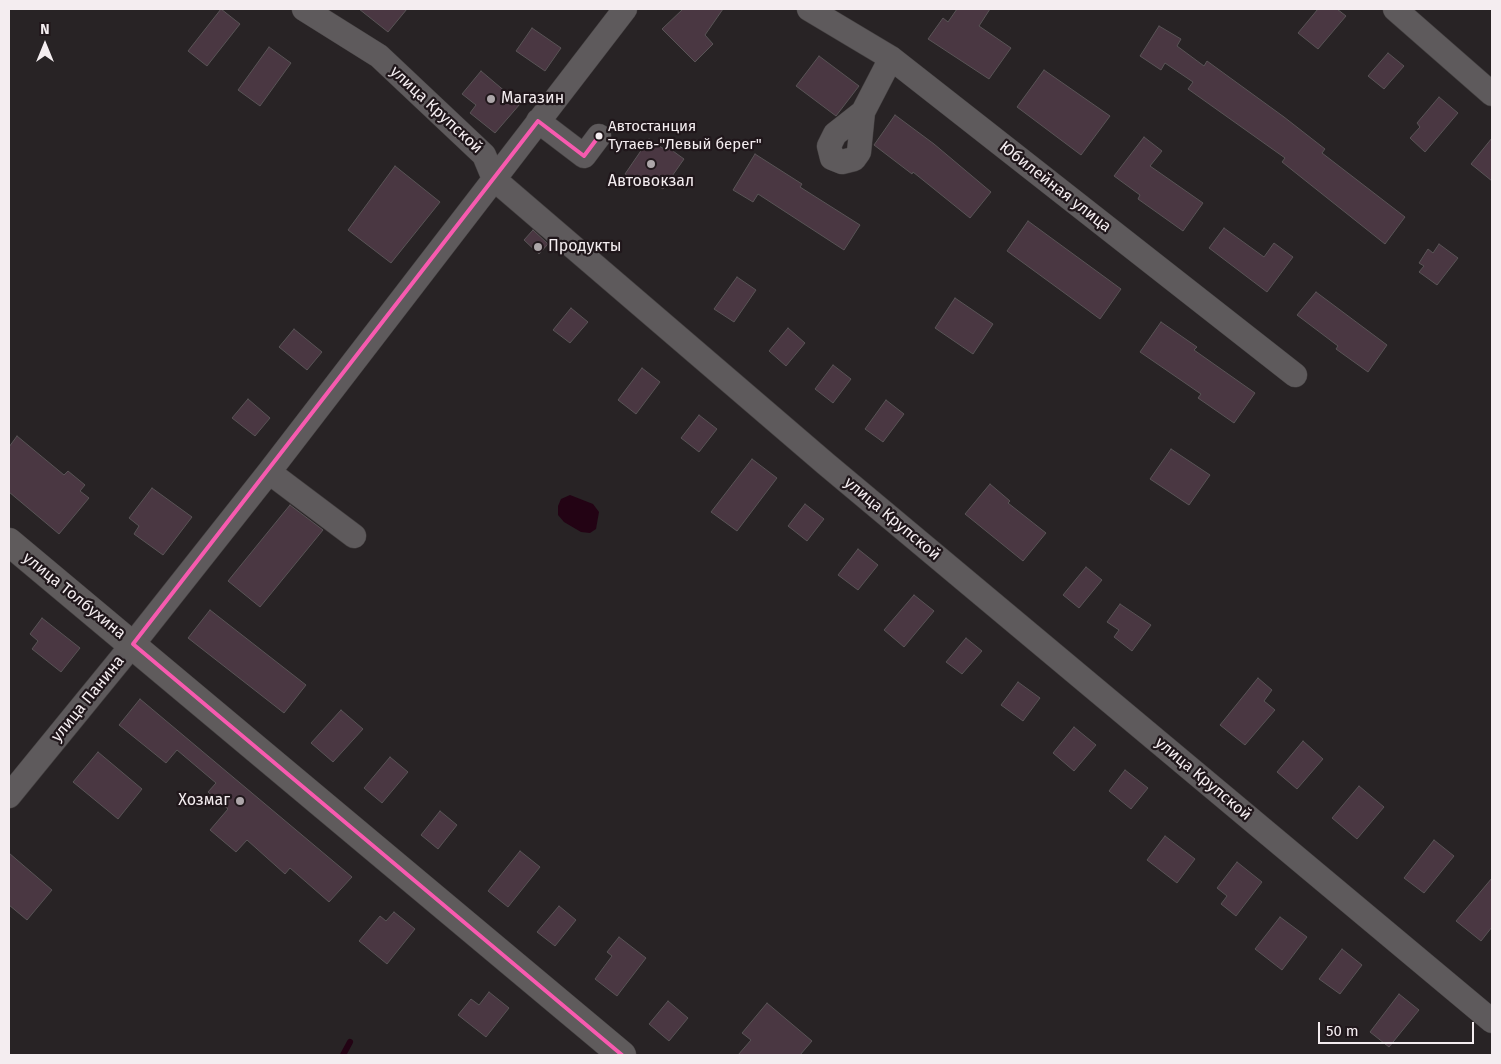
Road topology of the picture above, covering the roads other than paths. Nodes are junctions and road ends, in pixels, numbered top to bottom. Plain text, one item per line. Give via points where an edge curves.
1 (304, 9) edge
2 (626, 9) edge
3 (809, 9) edge
4 (1394, 9) edge
5 (891, 58) junction
6 (1492, 94) edge
7 (863, 112) dead end
8 (538, 121) junction
9 (599, 136) dead end
10 (494, 179) junction
11 (1295, 375) dead end
12 (269, 472) junction
13 (354, 536) dead end
14 (9, 542) edge
15 (133, 644) junction
16 (9, 796) edge
17 (1492, 1020) edge
18 (622, 1055) edge

1 - 10 street, улица Крупской via 379,56 484,155
2 - 8 street, улица Панина
3 - 5 street, Юбилейная улица
4 - 6 street
5 - 7 street
5 - 11 street, Юбилейная улица
8 - 9 street via 584,156
8 - 10 street, улица Панина
10 - 12 street, улица Панина
10 - 17 street, улица Крупской via 833,470
12 - 13 street
12 - 15 street, улица Панина
14 - 15 main road, улица Толбухина
15 - 16 street, улица Панина
15 - 18 main road, улица Толбухина

